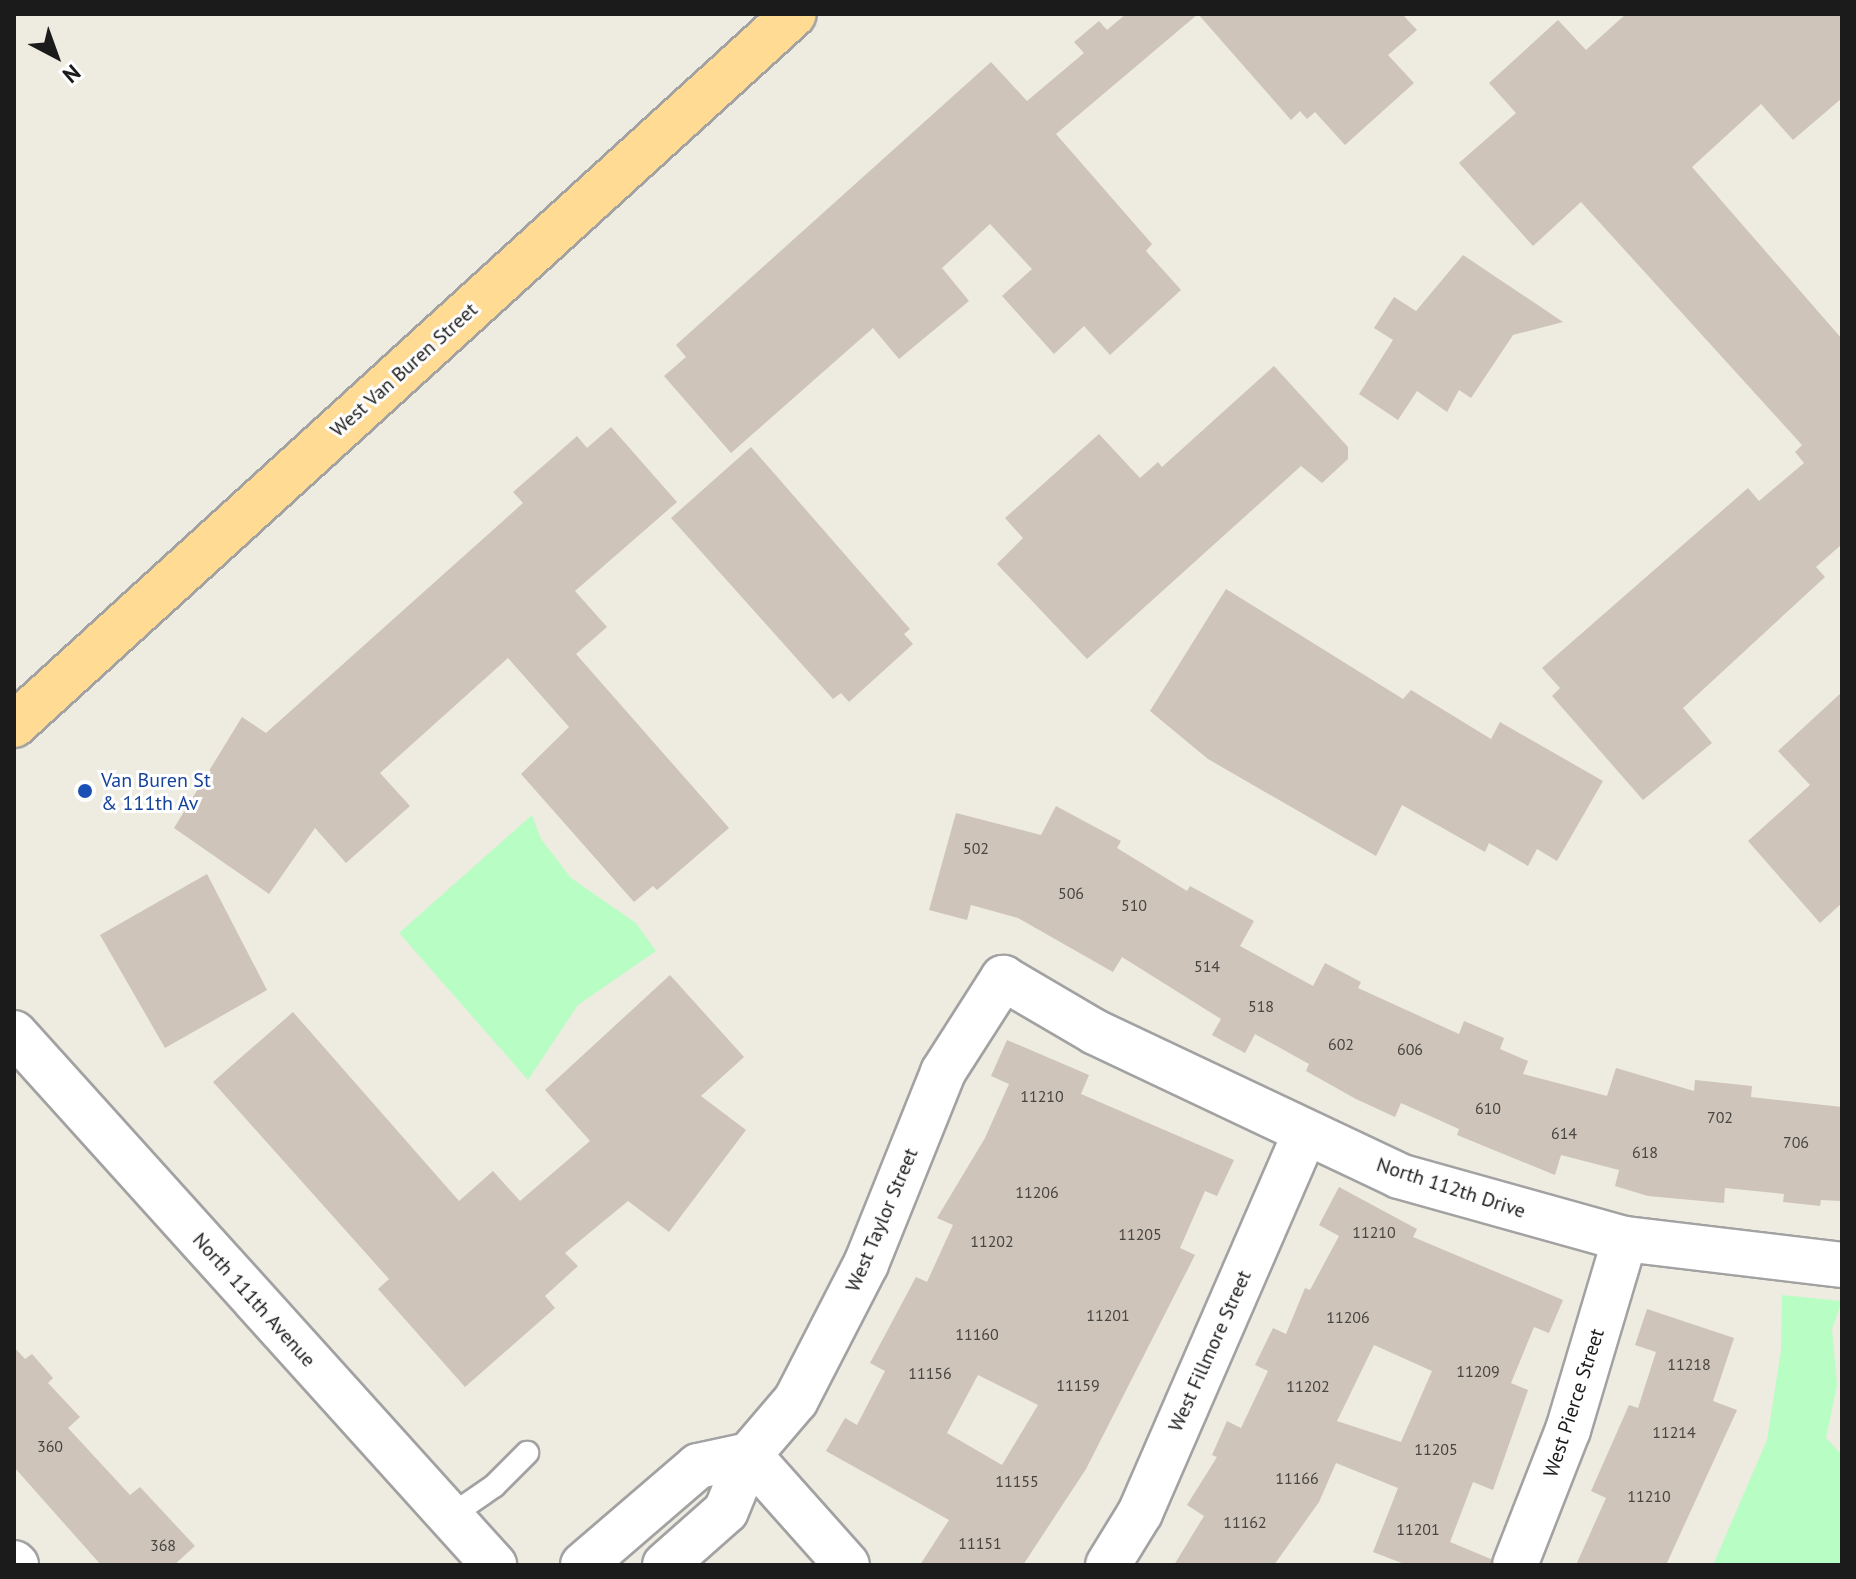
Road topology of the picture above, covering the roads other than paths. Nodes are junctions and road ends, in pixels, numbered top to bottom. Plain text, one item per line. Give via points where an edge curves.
1 (794, 14) edge
2 (14, 725) edge
3 (1003, 978) joint
4 (14, 1033) edge
5 (1305, 1134) junction
6 (1625, 1239) junction
7 (1842, 1265) edge
8 (527, 1453) dead end
9 (749, 1455) junction
10 (449, 1517) junction
11 (494, 1565) edge
12 (583, 1565) edge
13 (665, 1565) edge
14 (847, 1565) edge
15 (1108, 1565) edge
16 (1515, 1565) edge

1 - 2 main road, West Van Buren Street
3 - 5 street, North 112th Drive via 1095,1032
3 - 9 street, West Taylor Street via 943,1072 866,1264 796,1400
4 - 10 street, North 111th Avenue
5 - 6 street, North 112th Drive via 1399,1176
5 - 15 street, West Fillmore Street via 1140,1513
6 - 7 street, North 112th Drive
6 - 16 street, West Pierce Street via 1568,1430
8 - 10 lane via 494,1486
9 - 12 street via 698,1466
9 - 13 street, West Taylor Street via 726,1511
9 - 14 street
10 - 11 street, North 111th Avenue

